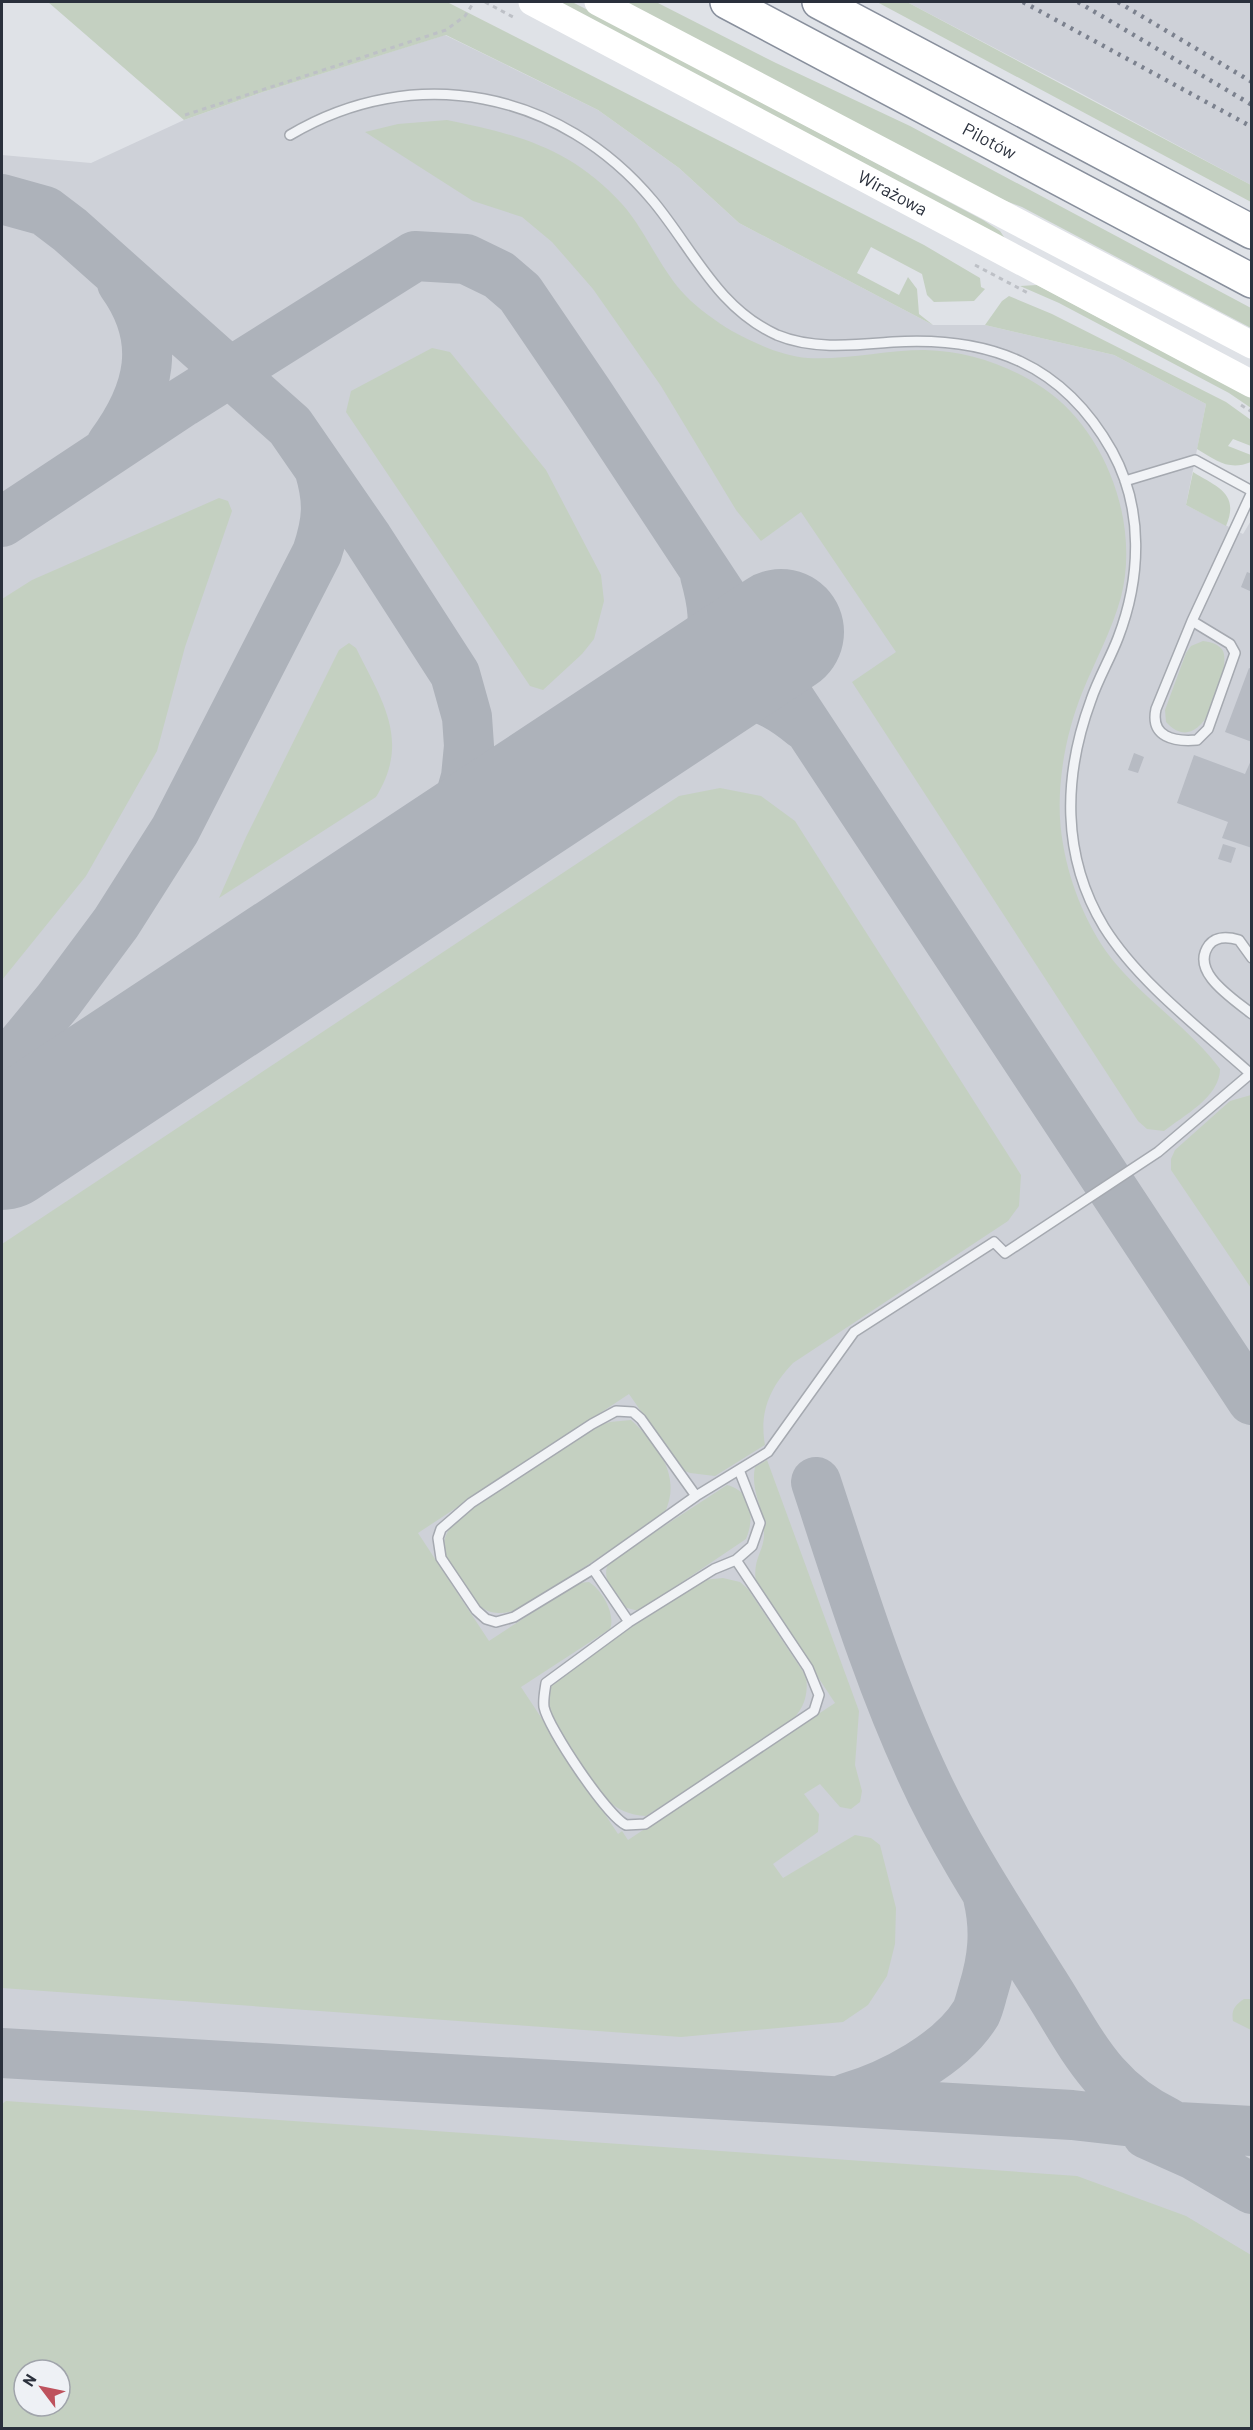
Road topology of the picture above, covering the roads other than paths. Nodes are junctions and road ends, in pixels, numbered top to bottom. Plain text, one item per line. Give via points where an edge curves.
1 (532, 2) edge
2 (598, 2) edge
3 (727, 2) edge
4 (819, 2) edge
5 (290, 135) dead end
6 (1251, 232) edge
7 (1251, 281) edge
8 (1251, 345) edge
9 (1251, 384) edge
10 (1125, 481) junction
11 (1251, 492) edge
12 (1192, 621) junction
13 (1251, 957) edge
14 (1251, 1014) edge
15 (1251, 1075) edge
16 (739, 1470) junction
17 (696, 1496) junction
18 (736, 1560) junction
19 (593, 1569) junction
20 (628, 1622) junction

1 - 9 main road, Wirażowa
2 - 8 main road, Wirażowa
3 - 7 highway, Pilotów
4 - 6 highway
5 - 10 lane via 307,124 406,94 437,93 482,99 515,105 550,118 584,137 626,171 666,218 723,297 749,320 780,336 812,344 926,340 972,344 1010,357 1052,380 1086,411 1113,453
10 - 11 lane via 1195,460
10 - 15 lane via 1137,554 1131,600 1079,738 1069,789 1072,843 1084,886 1122,954
11 - 12 lane
12 - 12 lane via 1230,644 1235,653 1208,729 1197,740 1187,741 1170,738 1153,721
13 - 14 lane via 1239,940 1223,938 1212,940 1204,959 1208,976
15 - 16 lane via 1182,1133 1005,1253 994,1242 854,1332 768,1452
16 - 17 lane
16 - 18 lane via 760,1523 752,1546
17 - 19 lane
17 - 19 lane via 641,1419 633,1412 616,1411 471,1503 446,1524 438,1538 441,1558 476,1610 496,1623 514,1617
18 - 20 lane via 714,1569
18 - 20 lane via 808,1668 818,1688 819,1703 814,1711 740,1761 645,1824 634,1826 618,1821 608,1812 550,1724 544,1706 546,1683
19 - 20 lane

